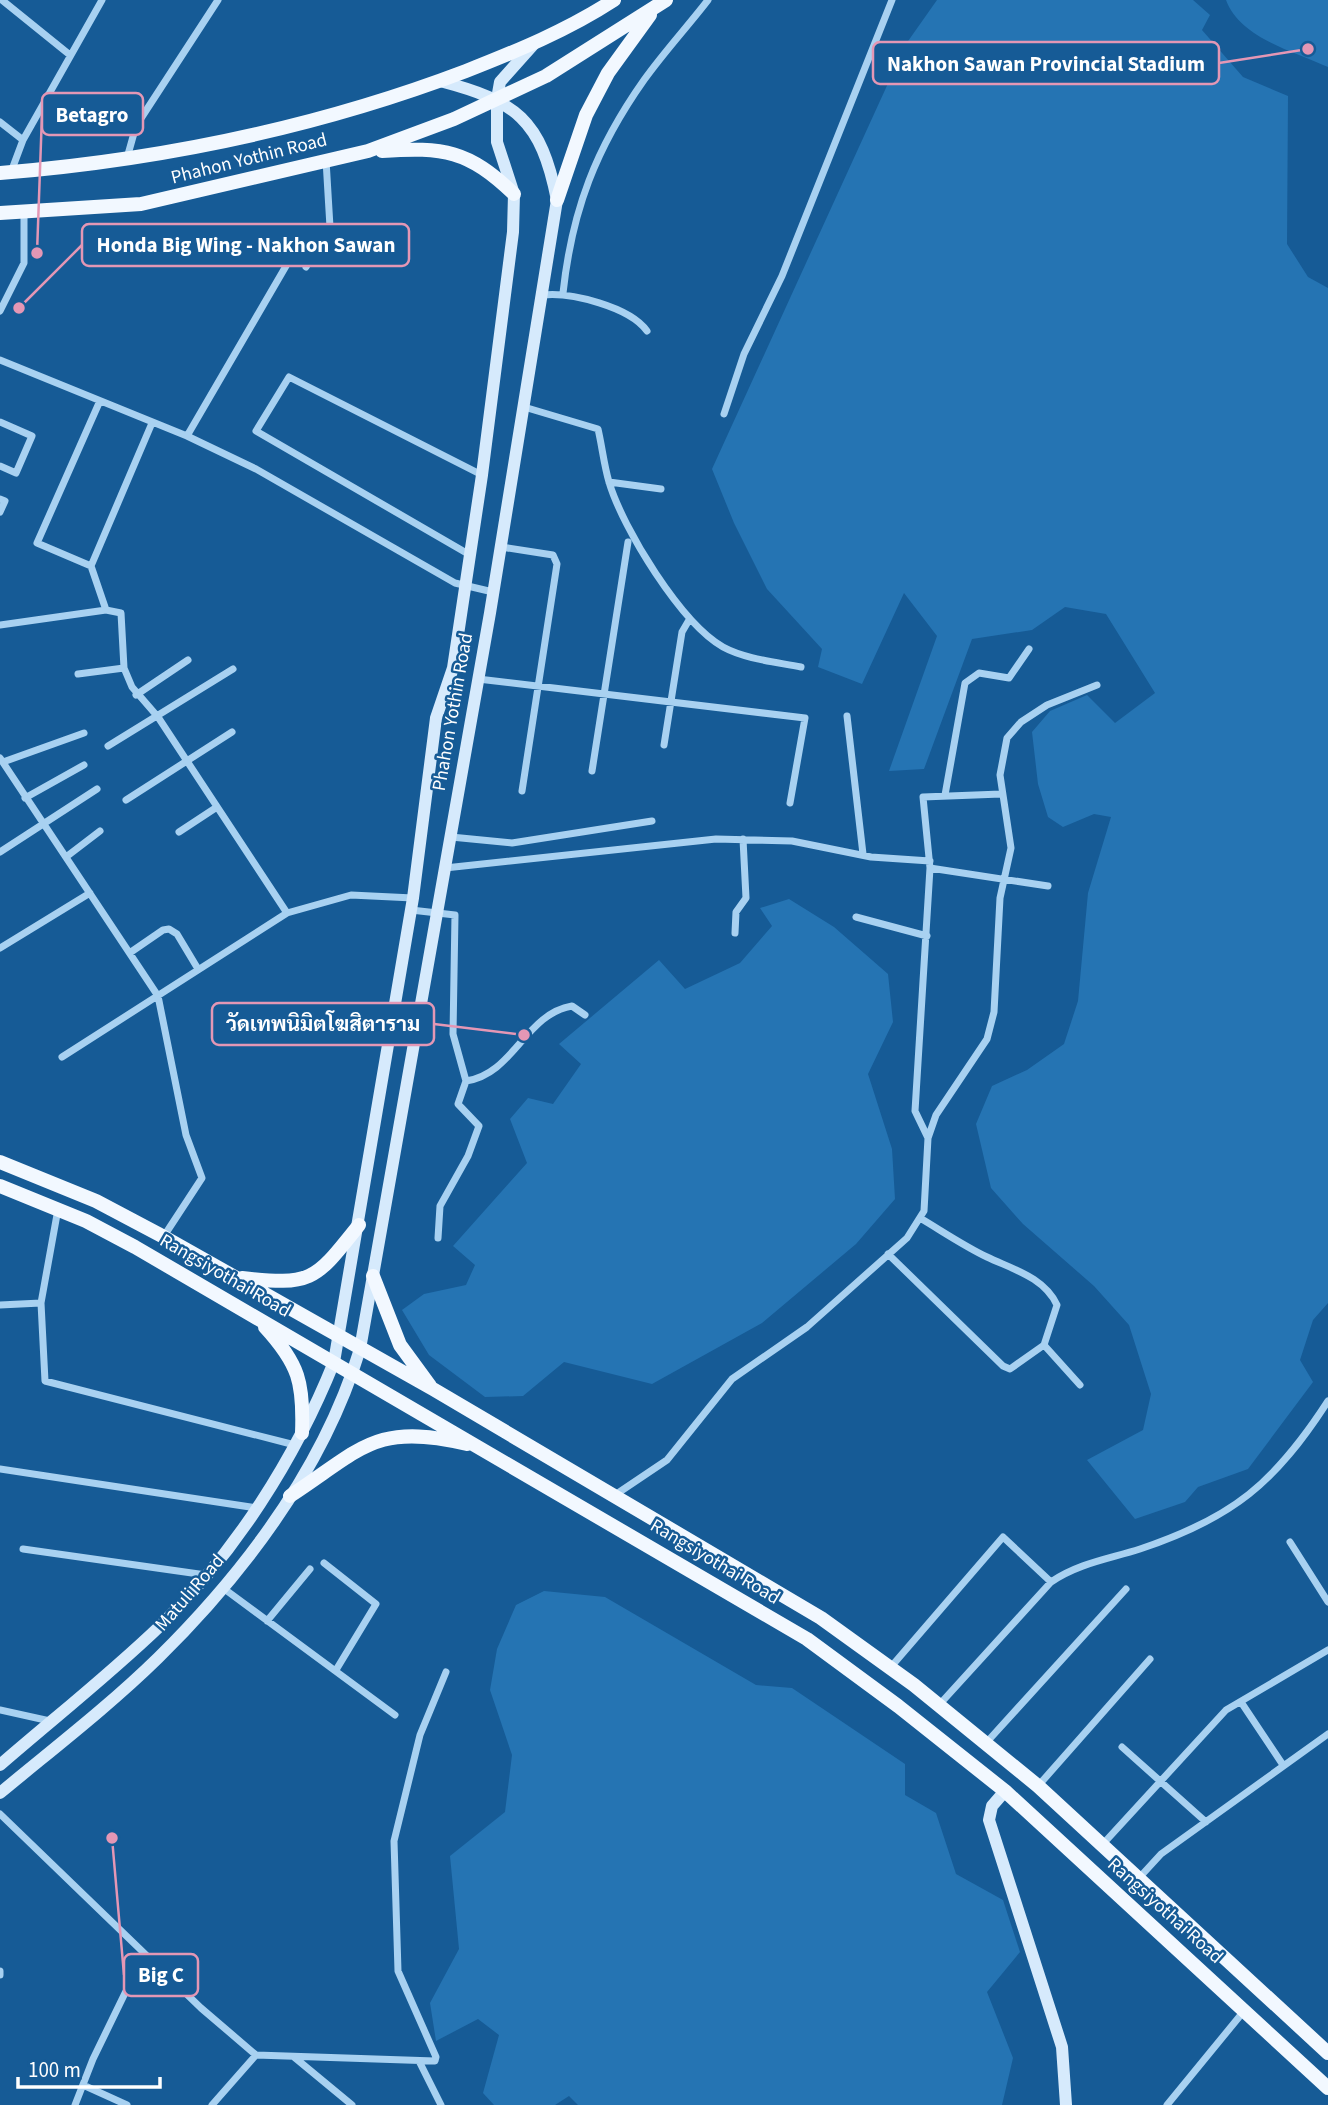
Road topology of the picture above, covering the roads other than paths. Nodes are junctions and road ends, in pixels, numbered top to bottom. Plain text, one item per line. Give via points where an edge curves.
1 (2, 0) edge
2 (102, 0) edge
3 (218, 0) edge
4 (614, 0) edge
5 (708, 0) edge
6 (892, 0) edge
7 (662, 3) edge
8 (533, 45) junction
9 (70, 55) junction
10 (440, 81) junction
11 (497, 99) junction
12 (0, 122) edge
13 (23, 140) junction
14 (368, 151) junction
15 (127, 159) junction
16 (326, 159) junction
17 (5, 173) edge
18 (514, 194) junction
19 (557, 200) junction
20 (24, 212) junction
21 (0, 213) edge
22 (286, 266) dead end
23 (306, 267) dead end
24 (563, 293) junction
25 (542, 295) junction
26 (0, 311) edge
27 (647, 331) dead end
28 (0, 360) edge
29 (99, 403) junction
30 (524, 407) junction
31 (724, 414) dead end
32 (0, 422) edge
33 (152, 424) junction
34 (187, 436) junction
35 (0, 466) edge
36 (482, 475) junction
37 (609, 482) junction
38 (661, 489) dead end
39 (0, 499) edge
40 (0, 512) edge
41 (628, 542) dead end
42 (500, 547) junction
43 (470, 555) junction
44 (91, 566) junction
45 (464, 587) junction
46 (493, 592) junction
47 (106, 610) junction
48 (689, 620) junction
49 (0, 625) edge
50 (1029, 649) dead end
51 (188, 660) dead end
52 (801, 667) dead end
53 (124, 668) junction
54 (233, 669) dead end
55 (78, 674) dead end
56 (478, 679) junction
57 (1097, 685) dead end
58 (537, 688) junction
59 (606, 692) junction
60 (136, 695) junction
61 (670, 701) junction
62 (847, 716) dead end
63 (158, 717) junction
64 (232, 732) dead end
65 (84, 733) dead end
66 (664, 745) dead end
67 (108, 746) dead end
68 (1, 760) edge
69 (187, 760) junction
70 (84, 765) dead end
71 (592, 771) dead end
72 (97, 789) dead end
73 (522, 791) dead end
74 (1002, 794) junction
75 (945, 795) junction
76 (25, 798) junction
77 (127, 800) dead end
78 (789, 803) dead end
79 (217, 807) junction
80 (652, 821) dead end
81 (43, 827) junction
82 (100, 831) dead end
83 (180, 832) dead end
84 (451, 837) junction
85 (743, 839) junction
86 (0, 852) edge
87 (863, 854) junction
88 (66, 857) junction
89 (930, 865) junction
90 (445, 868) junction
91 (1004, 878) junction
92 (1048, 886) dead end
93 (90, 893) junction
94 (412, 904) junction
95 (287, 913) junction
96 (437, 913) junction
97 (856, 917) dead end
98 (735, 933) dead end
99 (927, 936) junction
100 (0, 947) edge
101 (131, 951) junction
102 (198, 969) junction
103 (158, 996) junction
104 (585, 1016) dead end
105 (62, 1057) dead end
106 (466, 1081) junction
107 (928, 1138) junction
108 (0, 1162) edge
109 (0, 1186) edge
110 (58, 1209) junction
111 (920, 1217) junction
112 (359, 1225) junction
113 (164, 1237) junction
114 (438, 1238) dead end
115 (888, 1254) junction
116 (373, 1276) junction
117 (233, 1277) junction
118 (41, 1303) junction
119 (0, 1305) edge
120 (253, 1314) junction
121 (340, 1338) junction
122 (1044, 1345) junction
123 (360, 1349) junction
124 (334, 1362) junction
125 (353, 1372) junction
126 (1080, 1385) dead end
127 (433, 1389) junction
128 (1328, 1401) edge
129 (298, 1439) junction
130 (482, 1447) junction
131 (0, 1469) edge
132 (614, 1495) junction
133 (290, 1496) junction
134 (257, 1508) junction
135 (1290, 1542) dead end
136 (23, 1549) dead end
137 (324, 1563) dead end
138 (310, 1569) dead end
139 (206, 1576) junction
140 (1051, 1582) junction
141 (1328, 1582) edge
142 (223, 1588) junction
143 (1126, 1589) dead end
144 (1322, 1589) junction
145 (1328, 1602) edge
146 (267, 1621) junction
147 (1328, 1650) edge
148 (1150, 1658) dead end
149 (890, 1668) junction
150 (336, 1670) junction
151 (446, 1672) dead end
152 (1241, 1702) junction
153 (939, 1705) junction
154 (0, 1710) edge
155 (395, 1715) dead end
156 (50, 1721) junction
157 (1328, 1734) edge
158 (65, 1738) junction
159 (986, 1743) junction
160 (1122, 1747) dead end
161 (0, 1765) edge
162 (1283, 1765) junction
163 (1160, 1783) junction
164 (1038, 1786) junction
165 (1005, 1791) junction
166 (0, 1793) edge
167 (0, 1814) edge
168 (1206, 1822) junction
169 (1102, 1845) junction
170 (1138, 1878) junction
171 (1220, 1953) junction
172 (144, 1954) junction
173 (1203, 1972) junction
174 (1244, 2010) junction
175 (1328, 2053) edge
176 (256, 2056) junction
177 (293, 2057) junction
178 (419, 2061) junction
179 (83, 2085) junction
180 (1328, 2088) edge
181 (75, 2105) edge
182 (127, 2105) edge
183 (212, 2105) edge
184 (352, 2105) edge
185 (441, 2105) edge
186 (1066, 2105) edge
187 (1167, 2105) edge

1 - 9 street
2 - 9 street
3 - 15 street via 136,126
4 - 8 main road, Phahon Yothin Road
5 - 24 street via 643,81 601,149 568,242
6 - 31 street via 782,276 744,354
7 - 11 main road, Phahon Yothin Road via 546,76
7 - 19 main road via 608,73 586,115
8 - 10 main road, Phahon Yothin Road
8 - 11 main road, Phahon Yothin Road via 500,82
9 - 13 street
10 - 11 main road, Phahon Yothin Road
10 - 15 main road, Phahon Yothin Road via 252,137
11 - 14 main road, Phahon Yothin Road
11 - 18 main road, Phahon Yothin Road via 497,142
11 - 19 main road, Phahon Yothin Road via 518,113 541,145
12 - 13 street
13 - 17 street
14 - 16 main road, Phahon Yothin Road
14 - 18 main road via 450,151 487,168
15 - 17 main road, Phahon Yothin Road
16 - 20 main road, Phahon Yothin Road via 141,204
16 - 23 street via 330,227
18 - 36 main road, Phahon Yothin Road
19 - 25 main road, Phahon Yothin Road
20 - 21 main road, Phahon Yothin Road
20 - 26 street via 24,263
22 - 34 street
24 - 25 street
24 - 27 street via 633,316
25 - 30 main road, Phahon Yothin Road
28 - 29 street
29 - 33 street
29 - 44 street via 37,543
30 - 37 street via 598,429
30 - 42 main road, Phahon Yothin Road
32 - 35 street via 32,436 16,473
33 - 34 street
33 - 44 street
34 - 45 street
36 - 43 main road, Phahon Yothin Road
36 - 43 street via 289,377 256,431
37 - 38 street
37 - 48 street via 638,544
39 - 40 street via 5,501
41 - 59 street
42 - 46 main road, Phahon Yothin Road
42 - 58 street via 556,558
43 - 45 main road, Phahon Yothin Road
44 - 47 street
45 - 46 street
45 - 94 main road, Phahon Yothin Road via 453,668 436,718
46 - 56 main road, Phahon Yothin Road
47 - 49 street
47 - 53 street via 121,613
48 - 52 street via 726,649
48 - 61 street via 682,632
50 - 75 street via 1009,678 978,673 965,683
51 - 60 street
53 - 55 street
53 - 60 street
54 - 63 street
56 - 58 street
56 - 84 main road, Phahon Yothin Road
57 - 74 street via 1047,705 1007,738 1000,775
58 - 59 street
58 - 73 street
59 - 61 street
59 - 71 street
60 - 63 street
61 - 66 street
61 - 78 street via 805,718
62 - 87 street
63 - 67 street
63 - 69 street
64 - 69 street
65 - 68 street
68 - 76 street
69 - 77 street
69 - 79 street
70 - 76 street
72 - 81 street
74 - 75 street
74 - 91 street via 1011,848
75 - 89 street via 923,797
76 - 81 street
79 - 83 street
79 - 95 street
80 - 84 street via 512,843
81 - 86 street
81 - 88 street
82 - 88 street
84 - 90 main road, Phahon Yothin Road
85 - 87 street via 792,841
85 - 90 street
85 - 98 street via 746,898 736,912
87 - 89 street
88 - 93 street
89 - 91 street
89 - 99 street
90 - 96 main road, Phahon Yothin Road
91 - 92 street
91 - 107 street via 987,1039 947,1094
93 - 100 street
93 - 101 street
94 - 95 street via 351,895
94 - 96 street
94 - 112 main road, Phahon Yothin Road
95 - 102 street
96 - 106 street via 455,915 453,1034
96 - 116 main road, Phahon Yothin Road
97 - 99 street
99 - 107 street via 915,1111
101 - 102 street via 169,929 177,934
101 - 103 street
102 - 103 street
103 - 105 street
103 - 113 street via 186,1135 202,1178
104 - 106 street via 572,1006 547,1016 498,1068
106 - 114 street via 458,1104 479,1126 440,1206
107 - 111 street
108 - 113 main road, Rangsiyothai Road via 96,1201
109 - 110 main road, Rangsiyothai Road
110 - 118 street
110 - 120 main road, Rangsiyothai Road
111 - 115 street
111 - 122 street via 988,1258 1023,1272 1053,1296 1057,1305
112 - 117 main road via 317,1273 279,1283
112 - 121 main road, Phahon Yothin Road
113 - 117 main road, Rangsiyothai Road
115 - 122 street via 1003,1366 1010,1369
115 - 132 street via 807,1327 733,1379 667,1460
116 - 123 main road, Phahon Yothin Road
116 - 127 main road via 400,1345
117 - 121 main road, Rangsiyothai Road
118 - 119 street
118 - 129 street via 45,1381
120 - 124 main road, Rangsiyothai Road
120 - 129 main road via 299,1374
121 - 123 main road, Rangsiyothai Road
121 - 124 main road, Phahon Yothin Road
122 - 126 street
123 - 125 main road, Phahon Yothin Road
123 - 127 main road, Rangsiyothai Road
124 - 125 main road, Rangsiyothai Road
124 - 129 main road, Matuli Road
125 - 130 main road, Rangsiyothai Road
125 - 133 main road, Matuli Road via 338,1413
127 - 132 main road, Rangsiyothai Road
128 - 140 street via 1301,1443 1256,1491 1222,1514 1199,1528 1073,1567
129 - 134 main road, Matuli Road
130 - 133 main road via 438,1437 388,1437 338,1460
130 - 165 main road, Rangsiyothai Road via 807,1639
131 - 134 street
132 - 149 main road, Rangsiyothai Road via 821,1618
133 - 142 main road, Matuli Road
134 - 139 main road, Matuli Road
135 - 144 street
136 - 139 street
137 - 150 street via 376,1604
138 - 146 street
139 - 156 main road, Matuli Road via 161,1625
140 - 149 street via 1003,1537
140 - 153 street
141 - 144 street
142 - 146 street
142 - 158 main road, Matuli Road via 157,1659
143 - 159 street
144 - 145 street
146 - 150 street
147 - 152 street
148 - 164 street
149 - 153 main road, Rangsiyothai Road
150 - 155 street
151 - 178 street via 420,1735 394,1841 398,1971 436,2057 435,2061
152 - 162 street
152 - 163 street via 1220,1716
153 - 159 main road, Rangsiyothai Road
154 - 156 street
156 - 158 main road
156 - 161 main road, Matuli Road
157 - 162 street
158 - 166 main road, Matuli Road
159 - 164 main road, Rangsiyothai Road
160 - 163 street
162 - 168 street
163 - 168 street
163 - 169 street
164 - 169 main road, Rangsiyothai Road
165 - 173 main road, Rangsiyothai Road
165 - 186 main road via 992,1806 989,1820 1062,2046
167 - 172 street
168 - 170 street via 1161,1854
169 - 170 main road, Rangsiyothai Road
170 - 171 main road, Rangsiyothai Road
171 - 173 main road
171 - 175 main road, Rangsiyothai Road
172 - 176 street
172 - 179 street
173 - 174 main road, Rangsiyothai Road
174 - 180 main road, Rangsiyothai Road
174 - 187 street
176 - 177 street
176 - 183 street
177 - 178 street
177 - 184 street
178 - 185 street
179 - 181 street
179 - 182 street

